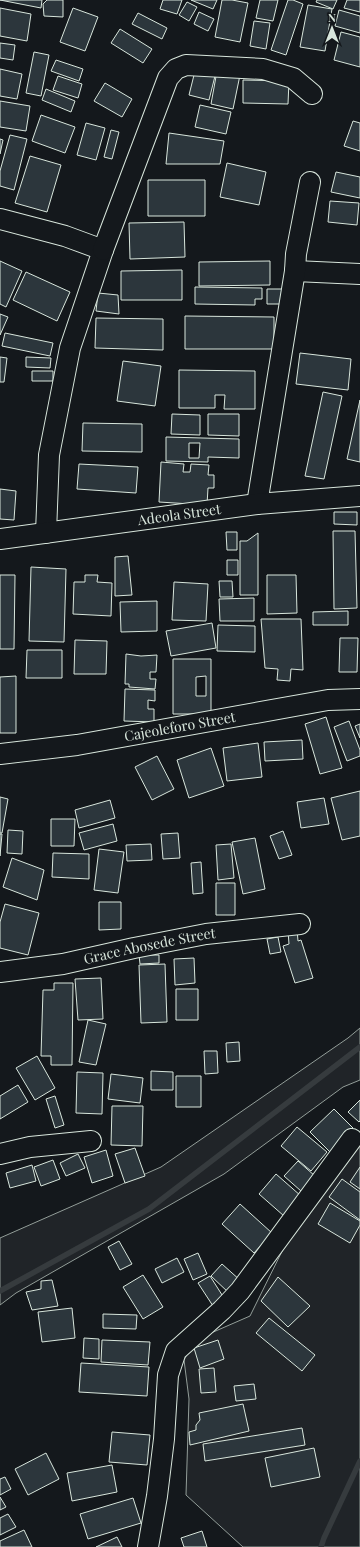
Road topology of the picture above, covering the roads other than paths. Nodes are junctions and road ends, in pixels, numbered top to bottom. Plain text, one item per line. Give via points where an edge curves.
1 (312, 94) dead end
2 (310, 182) dead end
3 (0, 218) edge
4 (103, 250) junction
5 (295, 271) junction
6 (360, 274) edge
7 (360, 496) edge
8 (257, 504) junction
9 (46, 533) junction
10 (0, 539) edge
11 (360, 699) edge
12 (0, 754) edge
13 (300, 924) dead end
14 (0, 972) edge
15 (352, 1139) dead end
16 (91, 1141) dead end
17 (0, 1154) edge
18 (148, 1547) edge

1 - 4 street via 293,78 263,70 186,65 176,70 168,78
2 - 5 street
3 - 4 street via 65,236
4 - 9 street via 70,348 49,455
5 - 6 street
5 - 8 street
7 - 8 street, Adeola Street
8 - 9 street, Adeola Street
9 - 10 street, Adeola Street
11 - 12 street, Cajeoleforo Street via 328,700 77,745
13 - 14 street, Grace Abosede Street via 206,934 63,964
15 - 18 street via 240,1291 176,1351 168,1375 164,1439
16 - 17 street via 30,1147

